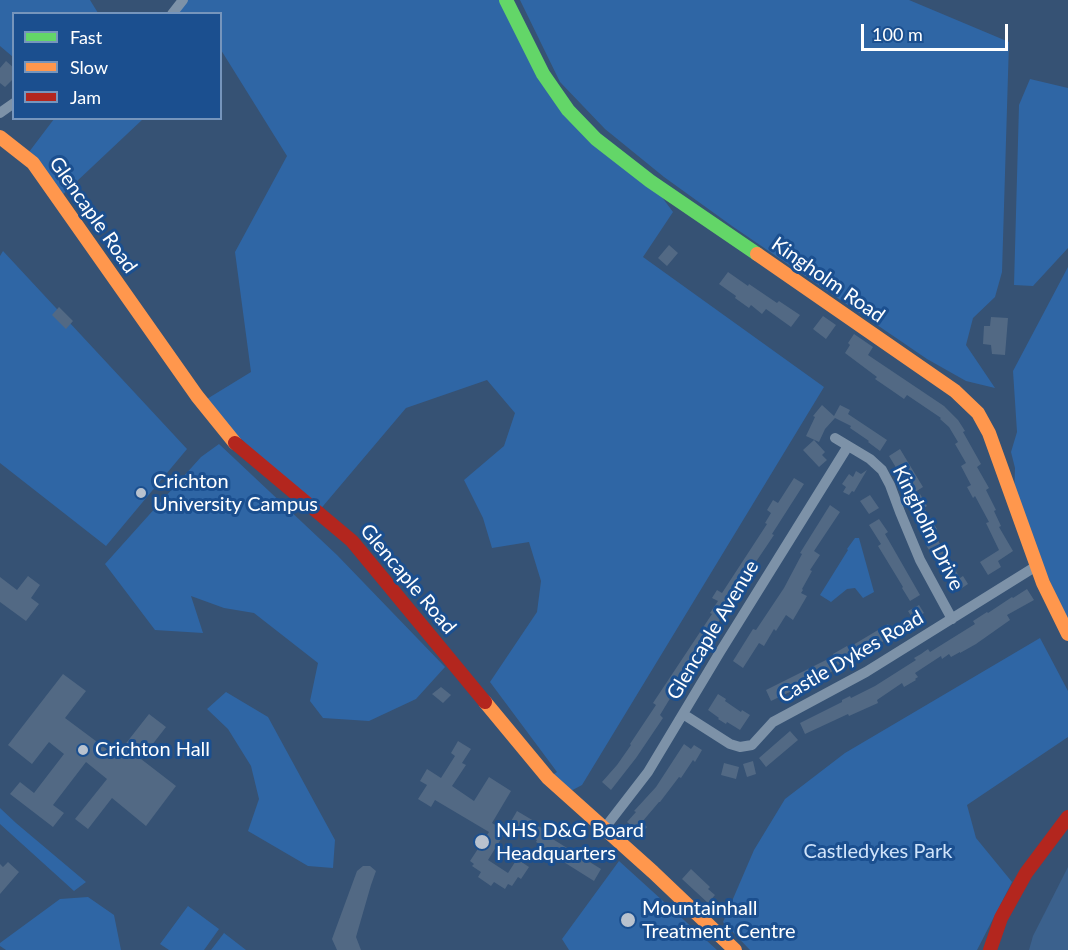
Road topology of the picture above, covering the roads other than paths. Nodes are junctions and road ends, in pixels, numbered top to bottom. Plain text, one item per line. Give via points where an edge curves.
1 (183, 0) edge
2 (506, 0) edge
3 (174, 12) edge
4 (12, 104) edge
5 (0, 113) edge
6 (0, 137) edge
7 (835, 438) dead end
8 (848, 446) junction
9 (1038, 565) junction
10 (952, 619) junction
11 (1068, 634) edge
12 (683, 714) junction
13 (1068, 817) edge
14 (604, 829) junction
15 (735, 950) edge
16 (990, 950) edge

1 - 3 street
2 - 9 main road, Kingholm Road via 543,74 568,110 596,139 650,181 955,391 978,413
4 - 5 street
6 - 14 main road, Glencaple Road via 33,163 197,396 237,444 352,541 548,778
7 - 8 street, Kingholm Drive
8 - 10 street, Kingholm Drive via 882,470 920,560
8 - 12 street, Glencaple Avenue
9 - 10 street, Castle Dykes Road
9 - 11 main road, Kingholm Road
10 - 12 street, Castle Dykes Road via 866,672 773,722 752,745 730,744
12 - 14 street, Glencaple Avenue via 648,772
13 - 16 main road via 1026,873 1001,918
14 - 15 main road, Glencaple Road

